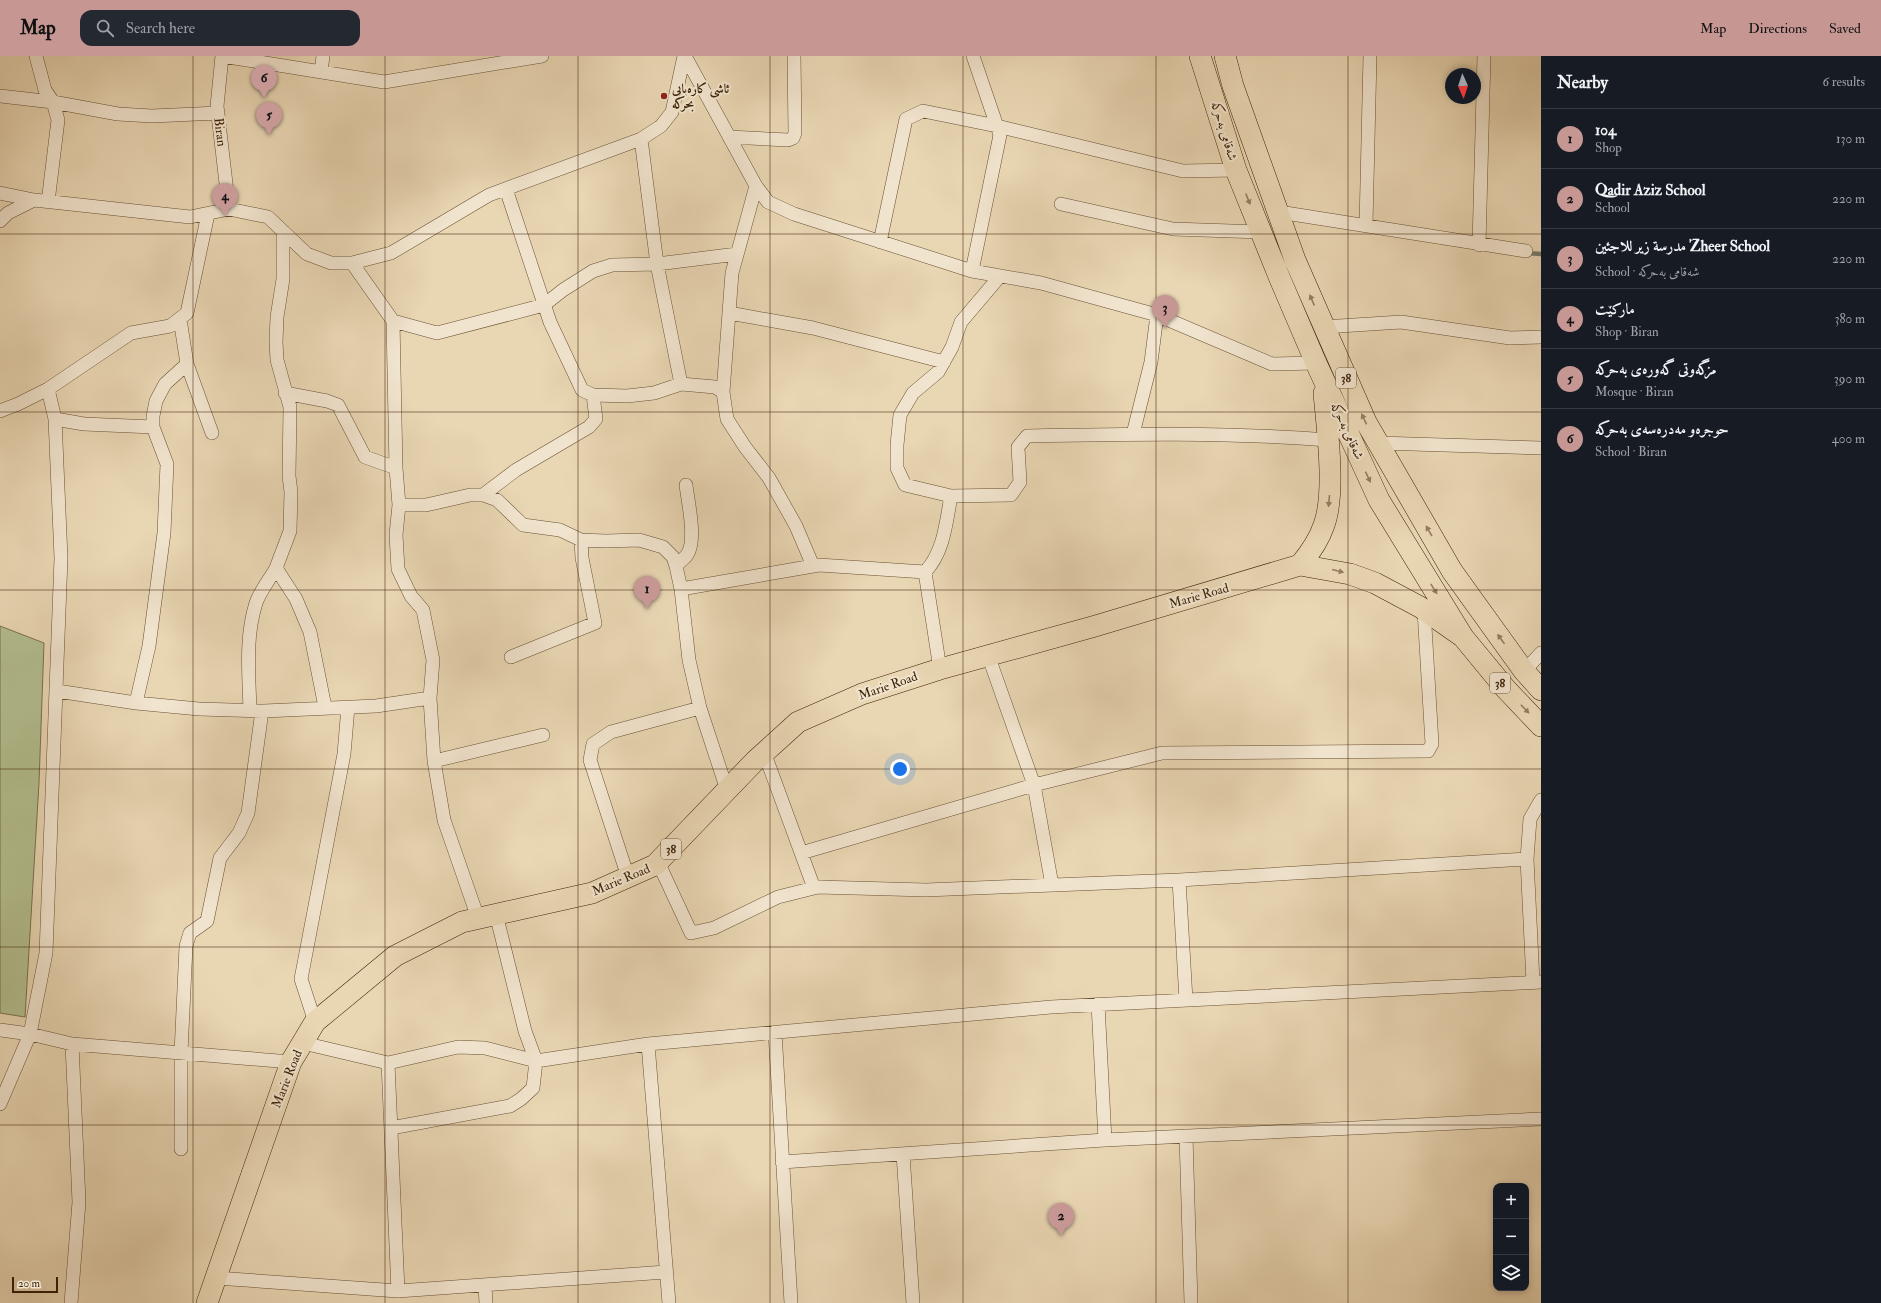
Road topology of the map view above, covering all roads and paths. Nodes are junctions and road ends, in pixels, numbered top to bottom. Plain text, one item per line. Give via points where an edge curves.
1 (36, 56) edge
2 (222, 56) edge
3 (323, 56) edge
4 (542, 56) edge
5 (684, 56) edge
6 (794, 56) edge
7 (973, 56) edge
8 (1200, 56) edge
9 (1225, 56) edge
10 (1370, 56) edge
11 (1484, 56) edge
12 (489, 60) edge
13 (321, 72) junction
14 (1234, 86) junction
15 (1213, 94) junction
16 (0, 96) edge
17 (53, 102) junction
18 (218, 113) junction
19 (997, 126) junction
20 (729, 137) junction
21 (641, 139) junction
22 (1236, 170) junction
23 (756, 186) junction
24 (506, 189) junction
25 (0, 193) edge
26 (34, 200) junction
27 (48, 202) junction
28 (1061, 204) dead end
29 (230, 209) junction
30 (1279, 212) junction
31 (208, 214) junction
32 (0, 220) edge
33 (1366, 225) junction
34 (283, 231) junction
35 (1261, 232) junction
36 (880, 242) junction
37 (1479, 244) junction
38 (1526, 251) dead end
39 (737, 254) junction
40 (352, 263) junction
41 (658, 264) junction
42 (972, 271) junction
43 (1000, 276) junction
44 (544, 305) junction
45 (729, 313) junction
46 (1157, 315) junction
47 (180, 319) junction
48 (393, 321) junction
49 (1324, 327) junction
50 (1541, 337) edge
51 (944, 362) junction
52 (187, 364) junction
53 (1319, 370) junction
54 (681, 384) junction
55 (48, 389) junction
56 (723, 392) junction
57 (285, 393) junction
58 (592, 395) junction
59 (0, 411) edge
60 (55, 419) junction
61 (154, 427) junction
62 (212, 433) dead end
63 (1133, 434) junction
64 (1328, 440) junction
65 (1378, 443) junction
66 (1541, 448) edge
67 (396, 468) junction
68 (686, 485) dead end
69 (482, 495) junction
70 (951, 496) junction
71 (399, 505) junction
72 (581, 540) junction
73 (1300, 565) junction
74 (676, 566) junction
75 (813, 566) junction
76 (276, 568) junction
77 (925, 572) junction
78 (681, 589) junction
79 (1424, 610) junction
80 (1463, 637) junction
81 (1541, 653) edge
82 (988, 655) junction
83 (510, 657) dead end
84 (940, 669) junction
85 (1524, 671) junction
86 (1541, 690) edge
87 (57, 691) junction
88 (430, 698) junction
89 (136, 703) junction
90 (348, 706) junction
91 (325, 707) junction
92 (700, 708) junction
93 (256, 711) junction
94 (1541, 726) edge
95 (543, 735) dead end
96 (764, 752) junction
97 (434, 761) junction
98 (1034, 785) junction
99 (727, 790) junction
100 (1541, 800) edge
101 (802, 853) junction
102 (1527, 859) junction
103 (658, 862) junction
104 (628, 877) junction
105 (1179, 880) junction
106 (1052, 885) junction
107 (814, 888) junction
108 (487, 916) junction
109 (1537, 982) edge
110 (1186, 1000) junction
111 (1098, 1004) junction
112 (315, 1022) junction
113 (0, 1030) edge
114 (775, 1032) junction
115 (30, 1034) junction
116 (303, 1043) junction
117 (72, 1044) junction
118 (648, 1044) junction
119 (181, 1053) junction
120 (536, 1061) junction
121 (291, 1062) junction
122 (388, 1063) junction
123 (0, 1104) edge
124 (1541, 1120) edge
125 (391, 1128) junction
126 (1186, 1136) junction
127 (1105, 1140) junction
128 (181, 1149) dead end
129 (903, 1154) junction
130 (782, 1162) junction
131 (666, 1272) junction
132 (216, 1278) junction
133 (485, 1286) junction
134 (398, 1291) junction
135 (71, 1303) edge
136 (207, 1303) edge
137 (486, 1303) edge
138 (669, 1303) edge
139 (791, 1303) edge
140 (913, 1303) edge
141 (1191, 1303) edge

1 - 17 street via 45,90
2 - 13 street
2 - 18 street, Biran
3 - 13 street
4 - 12 street
5 - 20 street
5 - 21 street via 672,112 661,126
6 - 20 street via 793,138 788,140
7 - 19 street
8 - 15 main road, شەقامی بەحرکە / 38
9 - 14 main road, شەقامی بەحرکە / 38
10 - 33 street
11 - 37 street
12 - 13 street via 384,82
14 - 15 main road via 1225,79 1217,80 1214,83
14 - 30 main road, شەقامی بەحرکە / 38
15 - 22 main road, شەقامی بەحرکە / 38
16 - 17 street
17 - 18 street via 118,114 152,116
17 - 27 street via 58,120
18 - 29 street, Biran
19 - 22 street via 1183,171
19 - 36 street via 923,112 906,120
19 - 42 street via 1000,135
20 - 23 street
21 - 24 street
21 - 41 street
22 -> 35 main road, شەقامی بەحرکە / 38
23 - 36 street via 768,202
23 - 39 street
24 - 40 street via 489,195 391,253
24 - 44 street
25 - 26 street
26 - 27 street
26 - 32 street
27 - 31 street via 190,218
28 - 35 street via 1174,228
29 - 31 street
29 - 34 street via 268,217
30 - 33 street
49 -> 30 main road, شەقامی بەحرکە / 38
31 - 47 street via 187,313
33 - 37 street
34 - 40 street via 307,254 331,263
34 - 57 street via 283,279 276,342 277,360
35 - 53 main road, شەقامی بەحرکە / 38
36 - 42 street
37 - 38 street
39 - 41 street
39 - 45 street via 732,273
40 - 48 street
41 - 44 street via 612,264 593,271 562,290
41 - 54 street
42 - 43 street
43 - 46 street via 1040,283
43 - 51 street via 961,322
44 - 48 street via 437,333
44 - 58 street via 582,390
45 - 51 street via 813,328
45 - 56 street
46 - 53 street via 1272,364
46 - 63 street via 1151,362
47 - 52 street
47 - 55 street via 170,326 131,333
48 - 67 street
49 - 50 street via 1401,322 1510,338
65 -> 49 main road, شەقامی بەحرکە / 38 via 1366,422
51 - 70 street via 938,372 913,393 900,416 897,468 905,485
52 - 61 street via 165,384 156,401
52 - 62 street
53 - 64 main road, 38
53 -> 80 main road, شەقامی بەحرکە / 38 via 1379,500
54 - 56 street via 715,386
54 - 58 street via 654,393 627,396
55 - 59 street
55 - 60 street
56 - 75 street via 727,419 769,478 796,526
57 - 67 street via 327,400 338,405 365,457
57 - 76 street via 290,407 290,531
58 - 69 street via 596,419 589,427 516,470
60 - 61 street via 84,424
60 - 87 street via 61,558
61 - 89 street via 166,464 164,533 149,646
63 - 64 street via 1178,433
63 - 70 street via 1026,436 1018,447 1020,482 1011,495
64 -> 73 main road, 38 via 1328,510 1318,539
65 - 66 street
85 -> 65 main road, شەقامی بەحرکە / 38 via 1452,571
67 - 71 street
68 - 74 street via 692,521 691,538 688,554
69 - 71 street via 426,505
69 - 72 street via 497,500 523,525 560,530
70 - 77 street via 944,535 935,562
71 - 88 street via 396,535 398,569 411,596 422,610 433,660
72 - 74 street via 639,540 663,547 673,556
72 - 83 street via 582,558 595,623
73 -> 79 main road, 38 via 1332,570 1375,583
73 - 82 main road, Marie Road / 38
74 - 78 street
75 - 77 street
75 - 78 street
76 - 91 street via 296,599 310,632
76 - 93 street via 256,602 250,630 249,658
77 - 84 street
78 - 92 street via 689,660
79 - 80 main road, 38
79 - 98 street via 1432,744 1428,751 1162,753
80 -> 94 main road, شەقامی بەحرکە / 38 via 1505,688
81 - 85 street
82 - 84 main road, Marie Road / 38
82 - 98 street
84 - 96 main road, Marie Road / 38 via 862,694 798,722
85 - 86 main road, شەقامی بەحرکە / 38
87 - 89 street
87 - 115 street via 46,953
88 - 90 street via 376,706
88 - 97 street
89 - 93 street
90 - 91 street
90 - 112 street via 344,754 301,979
91 - 93 street
92 - 99 street
92 - 104 street via 611,732 593,744 590,760
93 - 119 street via 248,813 238,833 220,858 207,921 190,933 186,946
95 - 97 street
96 - 99 main road, Marie Road / 38
96 - 101 street
97 - 108 street via 444,820
98 - 101 street
98 - 106 street
99 - 103 main road, Marie Road / 38
100 - 102 street via 1530,818
101 - 107 street
102 - 105 street
102 - 109 street
103 - 104 main road, Marie Road / 38
103 - 107 street via 691,933 714,928 778,897
104 - 108 main road, Marie Road / 38 via 592,893
105 - 106 street
105 - 110 street
106 - 107 street via 926,890
108 - 112 main road, Marie Road / 38 via 462,922 395,956
108 - 120 street
109 - 110 street
110 - 111 street
111 - 114 street
111 - 127 street
112 - 116 main road, Marie Road / 38
113 - 115 street
114 - 118 street
114 - 130 street
115 - 117 street
115 - 123 street
116 - 121 main road, Marie Road / 38
116 - 122 street
117 - 119 street
117 - 135 street via 79,1202
118 - 120 street
118 - 131 street
119 - 121 street
119 - 128 street
120 - 122 street via 484,1048 458,1047
120 - 125 street via 532,1088 521,1100 510,1106
121 - 132 main road, Marie Road / 38
122 - 125 street
124 - 126 street
125 - 134 street
126 - 127 street
126 - 141 street
127 - 129 street
129 - 130 street
129 - 140 street
130 - 139 street
131 - 133 street
131 - 138 street
132 - 134 street
132 - 136 main road, Marie Road / 38
133 - 134 street
133 - 137 street

